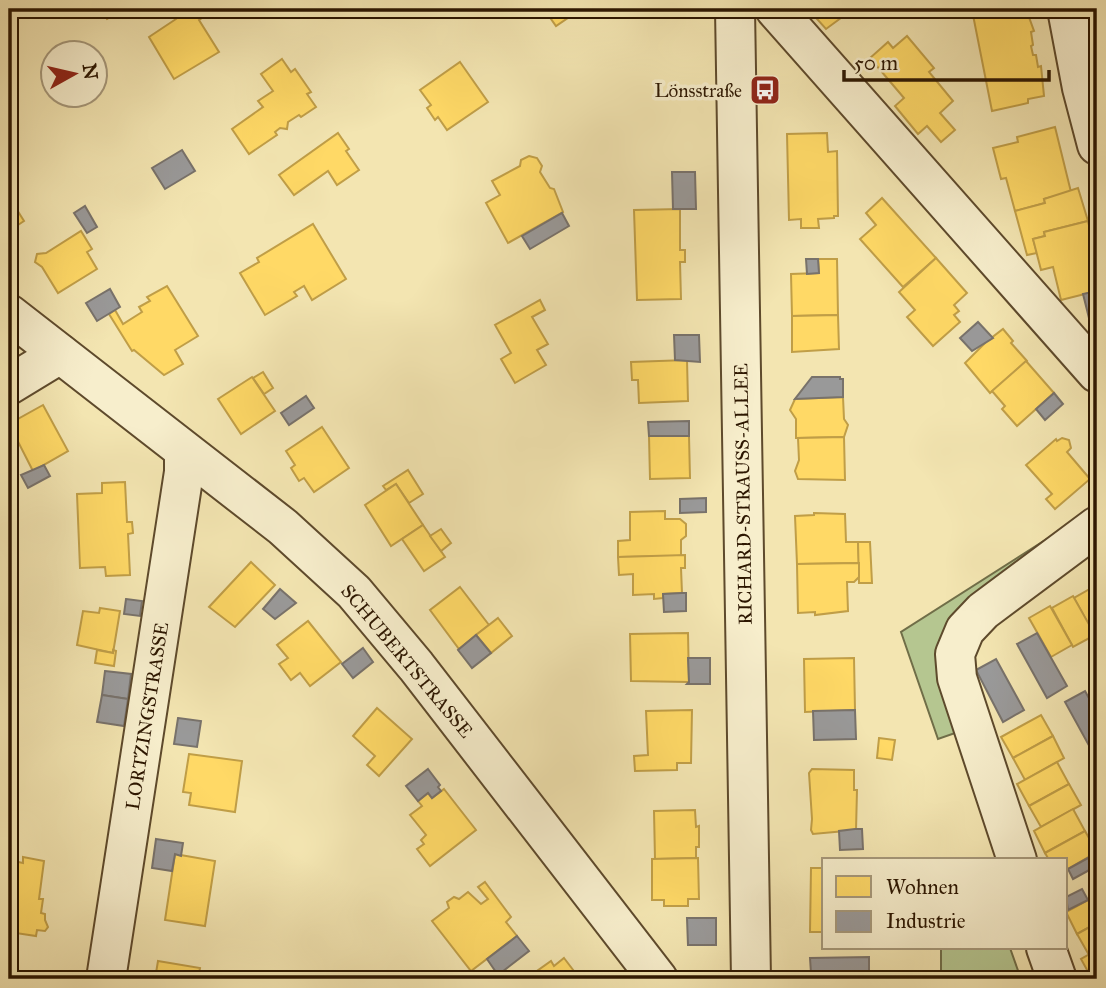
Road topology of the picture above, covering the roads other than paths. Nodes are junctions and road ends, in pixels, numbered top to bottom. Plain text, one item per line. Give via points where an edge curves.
1 (735, 9) edge
2 (775, 9) edge
3 (1067, 9) edge
4 (1097, 145) edge
5 (9, 314) edge
6 (60, 354) junction
7 (1097, 373) edge
8 (9, 385) edge
9 (184, 452) junction
10 (1097, 526) edge
11 (1016, 858) edge
12 (1047, 950) edge
13 (106, 979) edge
14 (658, 979) edge
15 (751, 979) edge
16 (1056, 979) edge

1 - 15 street, RICHARD-STRAUSS-ALLEE
2 - 7 street
3 - 4 street
5 - 6 street, SCHUBERTSTRASSE
6 - 8 street
6 - 9 street, SCHUBERTSTRASSE
9 - 13 street, LORTZINGSTRASSE
9 - 14 street, SCHUBERTSTRASSE via 283,527 354,592
10 - 11 street via 983,611 965,630 956,654 957,678
12 - 16 street

